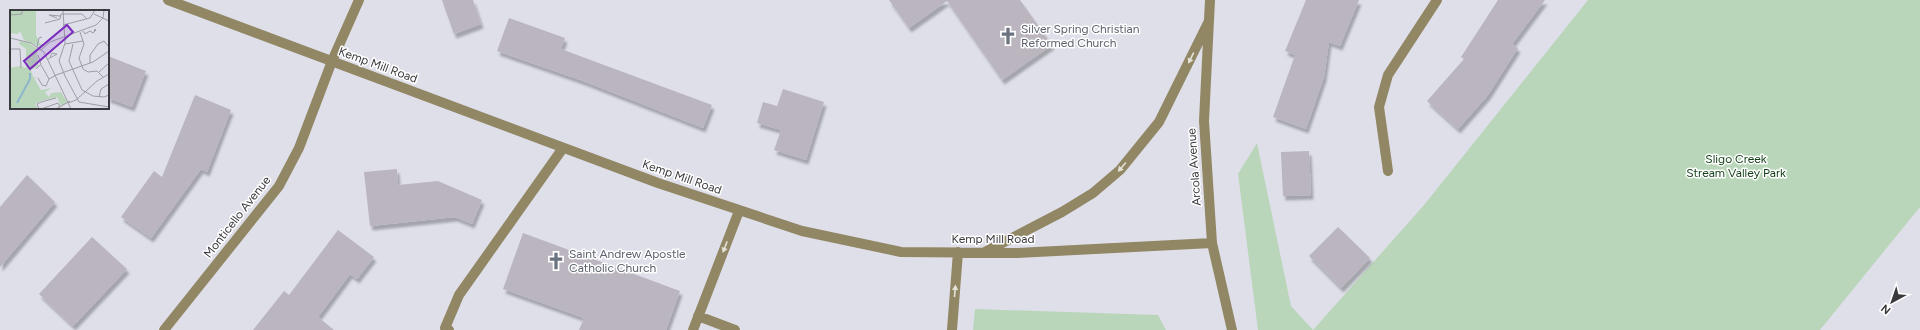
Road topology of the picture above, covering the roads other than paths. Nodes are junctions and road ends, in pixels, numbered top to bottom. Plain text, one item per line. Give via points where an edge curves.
1 (168, 0) edge
2 (359, 0) edge
3 (1210, 0) edge
4 (1437, 0) edge
5 (1208, 23) junction
6 (332, 61) junction
7 (563, 148) junction
8 (1388, 171) dead end
9 (739, 211) junction
10 (1212, 243) junction
11 (958, 252) junction
12 (984, 253) junction
13 (698, 316) junction
14 (164, 330) edge
15 (449, 330) edge
16 (693, 330) edge
17 (735, 330) edge
18 (952, 330) edge
19 (1232, 330) edge

1 - 6 street, Kemp Mill Road
2 - 6 street, Monticello Avenue
3 - 5 street, Arcola Avenue
4 - 8 street via 1388,75 1379,107
5 - 10 street, Arcola Avenue via 1204,121
5 -> 12 street via 1159,122 1120,170 1093,193 1062,212
6 - 7 street, Kemp Mill Road
6 - 14 street, Monticello Avenue via 299,148 279,186
7 - 9 street, Kemp Mill Road
7 - 15 street via 459,295 445,328
9 - 11 street, Kemp Mill Road via 802,231 901,252
9 -> 13 street
10 - 12 street, Kemp Mill Road
10 - 19 street, Arcola Avenue
11 - 12 street, Kemp Mill Road
18 -> 11 street
13 - 16 street
13 - 17 street

